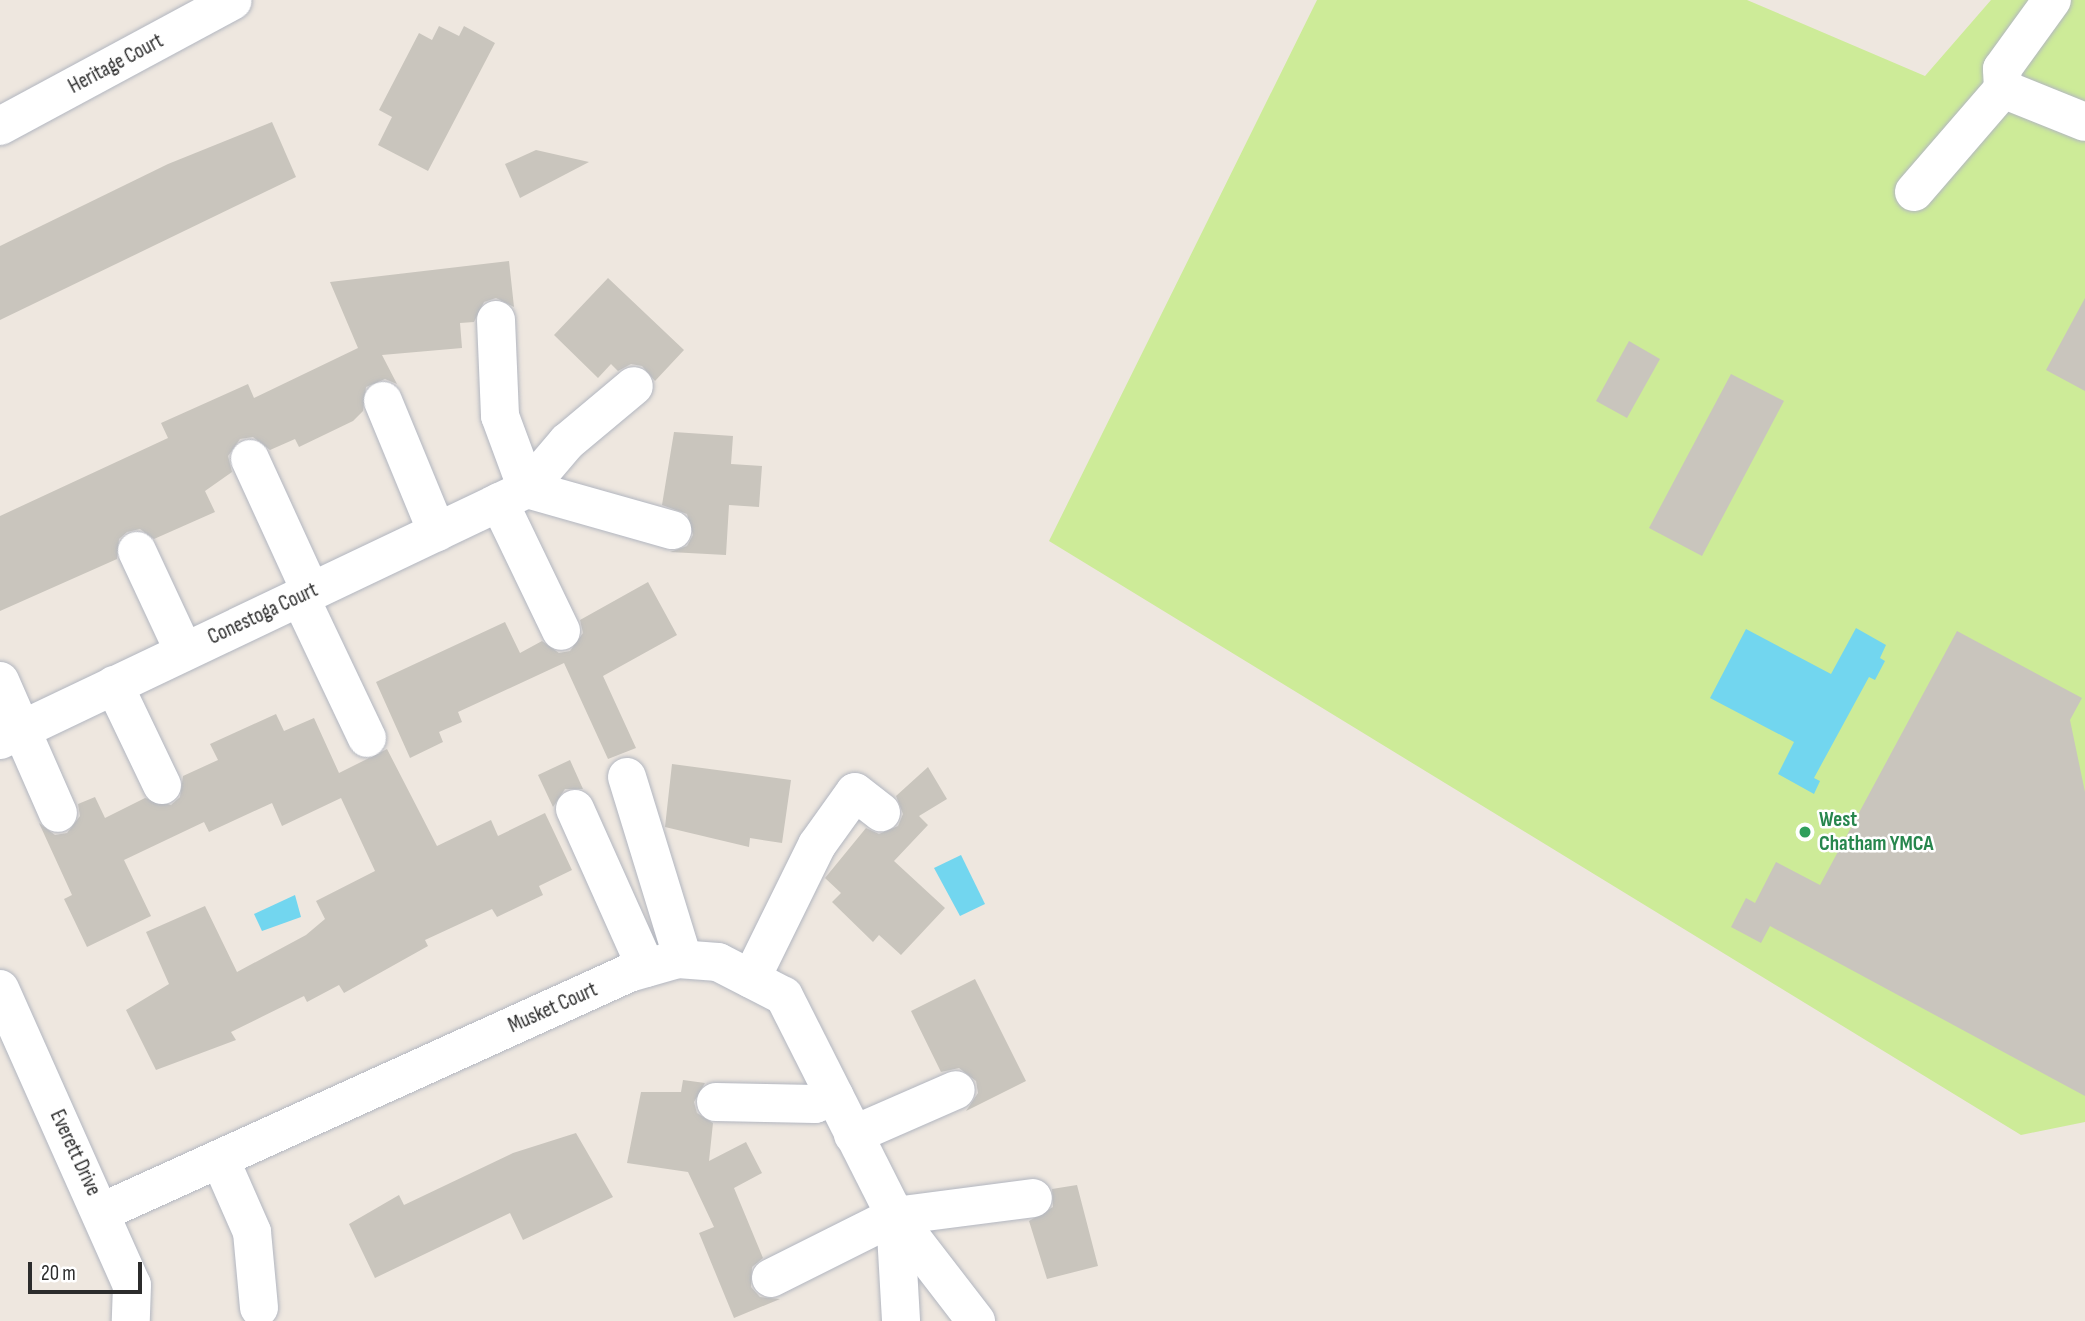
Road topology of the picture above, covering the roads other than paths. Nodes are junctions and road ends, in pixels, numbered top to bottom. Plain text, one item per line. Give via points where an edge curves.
1 (2052, 0) edge
2 (232, 1) edge
3 (2003, 89) junction
4 (2085, 121) edge
5 (0, 126) edge
6 (1914, 192) dead end
7 (496, 320) dead end
8 (634, 386) dead end
9 (383, 401) dead end
10 (250, 460) dead end
11 (513, 496) junction
12 (672, 530) dead end
13 (437, 532) junction
14 (138, 551) dead end
15 (305, 594) junction
16 (561, 631) dead end
17 (184, 652) junction
18 (0, 681) edge
19 (114, 685) junction
20 (9, 735) edge
21 (367, 738) dead end
22 (627, 777) dead end
23 (162, 785) dead end
24 (575, 809) dead end
25 (881, 812) dead end
26 (58, 813) dead end
27 (684, 959) junction
28 (646, 968) junction
29 (751, 979) junction
30 (0, 989) edge
31 (956, 1090) dead end
32 (834, 1096) junction
33 (716, 1102) dead end
34 (853, 1135) junction
35 (220, 1159) junction
36 (1033, 1198) dead end
37 (102, 1212) junction
38 (895, 1216) junction
39 (771, 1278) dead end
40 (260, 1308) dead end
41 (968, 1315) edge
42 (131, 1321) edge
43 (901, 1321) edge

1 - 3 street via 2002,69
2 - 5 street, Heritage Court
3 - 4 street
3 - 6 street
7 - 11 street via 500,416
8 - 11 street via 567,442
9 - 13 street
10 - 15 street
11 - 12 street
11 - 13 street, Conestoga Court
11 - 16 street
13 - 15 street, Conestoga Court
14 - 17 street
15 - 17 street, Conestoga Court
15 - 21 street
17 - 19 street, Conestoga Court
18 - 20 street
19 - 20 street, Conestoga Court
19 - 23 street
20 - 26 street
22 - 27 street
24 - 28 street
25 - 29 street via 855,792 811,856
27 - 28 street, Musket Court
27 - 29 street, Musket Court via 718,962
28 - 35 street, Musket Court
29 - 32 street, Musket Court via 784,996
30 - 37 street, Everett Drive
31 - 34 street
32 - 33 street via 815,1104
32 - 34 street, Musket Court
34 - 38 street, Musket Court
35 - 37 street, Musket Court
35 - 40 street via 252,1232
36 - 38 street
37 - 42 street, Everett Drive via 132,1285
38 - 39 street
38 - 41 street
38 - 43 street

